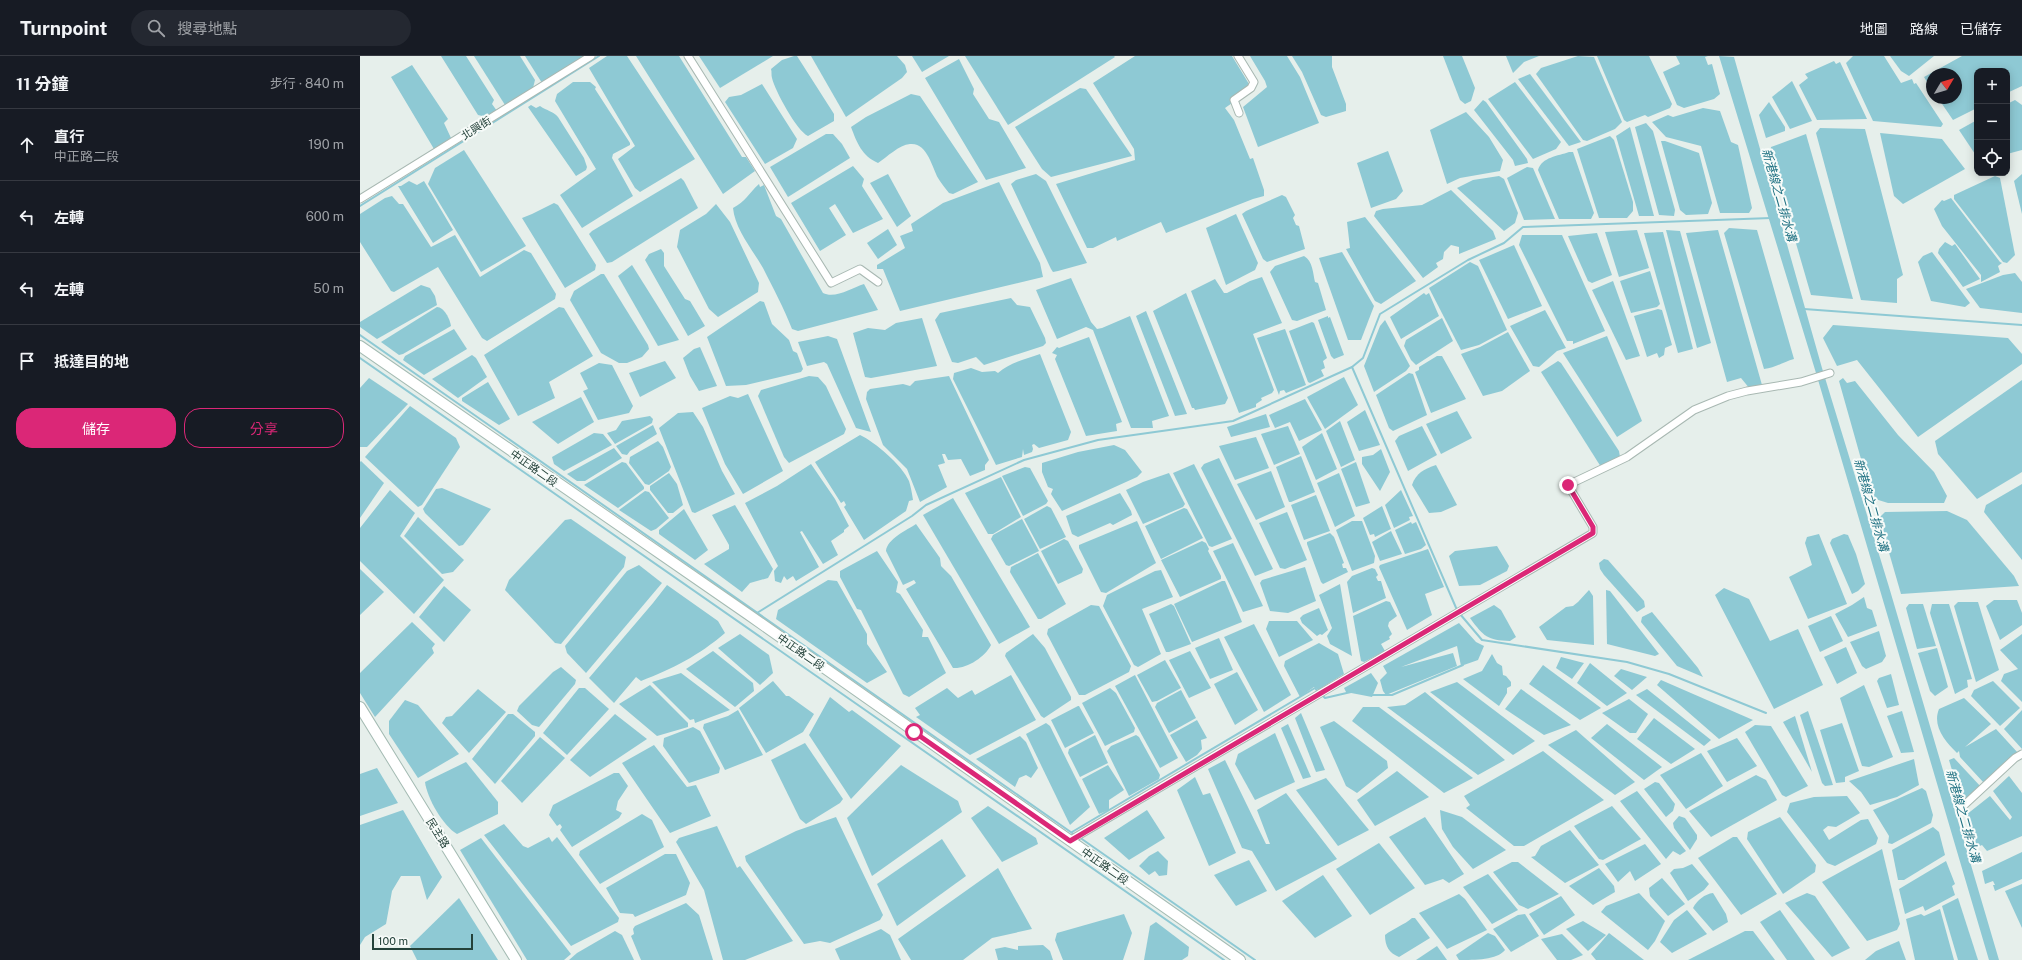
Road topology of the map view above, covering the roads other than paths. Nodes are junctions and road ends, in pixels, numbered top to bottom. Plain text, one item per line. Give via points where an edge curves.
1 (591, 56) edge
2 (688, 56) edge
3 (1238, 56) edge
4 (1239, 112) dead end
5 (360, 199) edge
6 (878, 282) dead end
7 (360, 346) edge
8 (1830, 373) dead end
9 (360, 707) edge
10 (2022, 754) edge
11 (1960, 809) dead end
12 (1070, 841) junction
13 (516, 960) edge
14 (1240, 960) edge

1 - 5 street, 北興街
2 - 6 street via 831,283 860,270
3 - 4 street via 1254,82 1251,88 1234,100
7 - 12 main road, 中正路二段
8 - 12 street via 1728,396 1694,410 1633,453 1568,485 1593,527 1593,533
9 - 13 main road, 民主路
10 - 11 street
12 - 14 main road, 中正路二段

